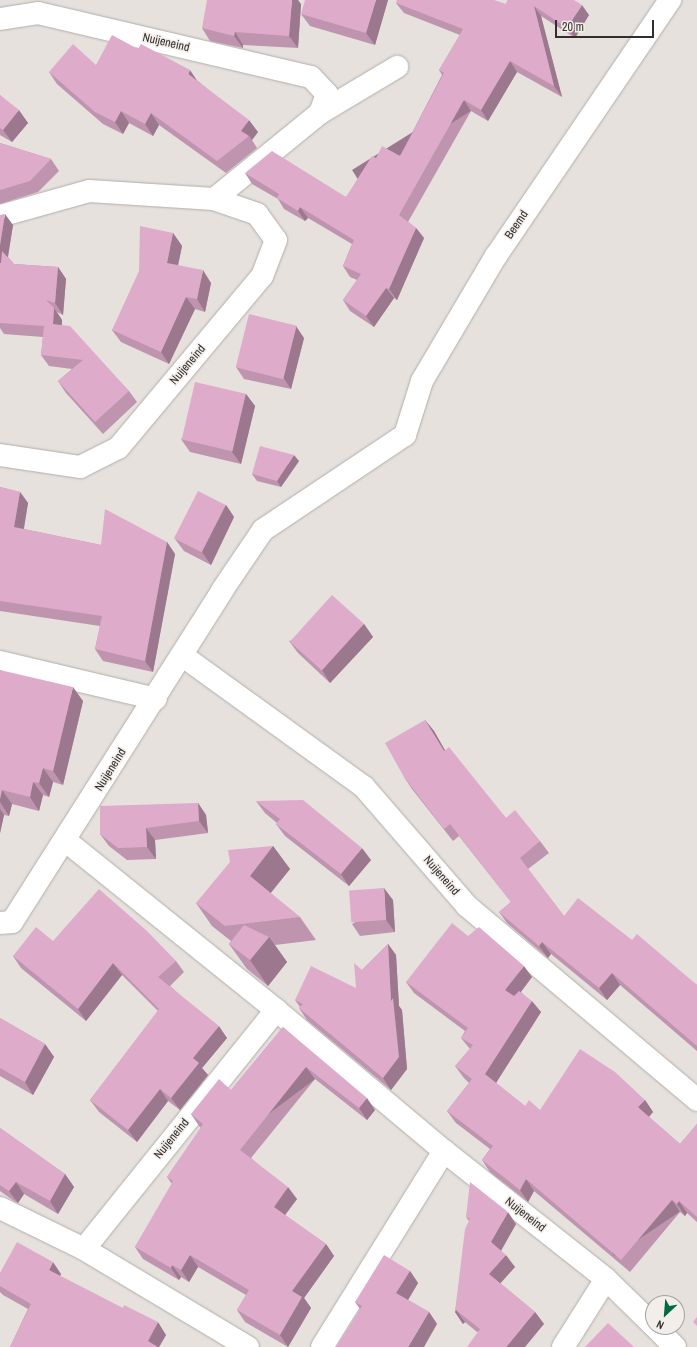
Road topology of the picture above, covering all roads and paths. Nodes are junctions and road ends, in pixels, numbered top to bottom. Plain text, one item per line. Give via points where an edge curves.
1 (670, 0) edge
2 (0, 19) edge
3 (397, 67) dead end
4 (320, 113) junction
5 (214, 199) junction
6 (0, 216) edge
7 (377, 453) joint
8 (0, 455) edge
9 (183, 656) junction
10 (0, 662) edge
11 (156, 699) junction
12 (66, 841) junction
13 (0, 923) edge
14 (276, 1010) junction
15 (697, 1100) edge
16 (444, 1151) junction
17 (0, 1208) edge
18 (84, 1249) junction
19 (606, 1279) junction
20 (645, 1317) edge
21 (663, 1335) edge
22 (248, 1347) edge
23 (322, 1347) edge
24 (563, 1347) edge
25 (675, 1347) edge

1 - 7 street, Beemd via 496,256 422,381 405,435
2 - 4 street, Nuijeneind via 38,13 311,77 327,94
3 - 4 street
4 - 5 street
5 - 6 street, Nuijeneind via 89,191
5 - 8 street, Nuijeneind via 257,214 276,240 262,276 218,330 118,448 80,467
7 - 9 street, Nuijeneind via 263,530 223,589
9 - 11 street, Nuijeneind
9 - 15 street, Nuijeneind via 364,787 467,906
10 - 11 street
11 - 12 street, Nuijeneind
12 - 13 street, Nuijeneind via 12,922
12 - 14 street, Nuijeneind
14 - 16 street, Nuijeneind
14 - 18 street, Nuijeneind
16 - 19 street, Nuijeneind
16 - 23 street
17 - 18 street
18 - 22 street
19 - 20 street, Nuijeneind
19 - 24 street
21 - 25 street, Nuijeneind

